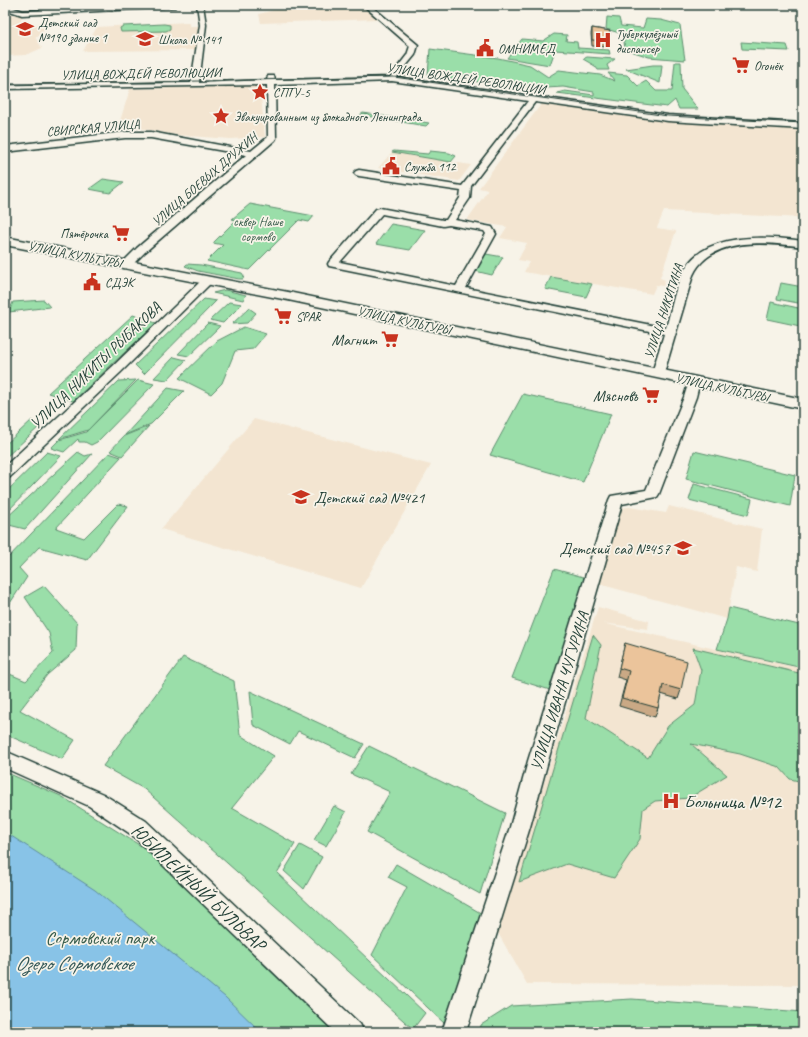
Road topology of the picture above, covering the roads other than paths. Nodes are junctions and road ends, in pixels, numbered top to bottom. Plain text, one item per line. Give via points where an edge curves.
1 (175, 5) edge
2 (200, 5) edge
3 (366, 5) edge
4 (5, 9) edge
5 (394, 77) junction
6 (271, 81) junction
7 (5, 82) edge
8 (195, 83) junction
9 (5, 87) edge
10 (533, 99) junction
11 (803, 121) edge
12 (803, 126) edge
13 (5, 149) edge
14 (253, 154) junction
15 (359, 173) dead end
16 (466, 188) junction
17 (449, 222) junction
18 (5, 241) edge
19 (803, 244) edge
20 (127, 264) junction
21 (208, 280) junction
22 (460, 289) junction
23 (670, 332) junction
24 (658, 373) junction
25 (694, 381) junction
26 (803, 404) edge
27 (5, 474) edge
28 (5, 759) edge
29 (352, 1032) edge
30 (454, 1032) edge

1 - 4 street via 22,13
2 - 8 street via 203,25
3 - 5 street via 414,45 411,55
5 - 6 street, УЛИЦА ВОЖДЕЙ РЕВОЛЮЦИИ
5 - 10 street, УЛИЦА ВОЖДЕЙ РЕВОЛЮЦИИ
5 - 11 street, УЛИЦА ВОЖДЕЙ РЕВОЛЮЦИИ via 666,113
6 - 8 street, УЛИЦА ВОЖДЕЙ РЕВОЛЮЦИИ
6 - 14 street, УЛИЦА БОЕВЫХ ДРУЖИН via 272,138
7 - 8 street, УЛИЦА ВОЖДЕЙ РЕВОЛЮЦИИ
8 - 9 street, УЛИЦА ВОЖДЕЙ РЕВОЛЮЦИИ
10 - 12 street, УЛИЦА ВОЖДЕЙ РЕВОЛЮЦИИ via 675,119
10 - 16 street
13 - 14 street, СВИРСКАЯ УЛИЦА via 150,134
14 - 20 street, УЛИЦА БОЕВЫХ ДРУЖИН
15 - 16 street
16 - 17 street via 464,198
17 - 22 street via 488,229 491,234
17 - 22 street via 380,211 333,264
18 - 20 main road, УЛИЦА КУЛЬТУРЫ
19 - 23 street, УЛИЦА НИКИТИНА via 761,240 734,243 712,249 698,258 688,273
20 - 21 main road, УЛИЦА КУЛЬТУРЫ
21 - 24 main road, УЛИЦА КУЛЬТУРЫ
21 - 27 street, УЛИЦА НИКИТЫ РЫБАКОВА
22 - 23 street
23 - 24 street, УЛИЦА НИКИТИНА
24 - 25 main road, УЛИЦА КУЛЬТУРЫ
25 - 26 main road, УЛИЦА КУЛЬТУРЫ
25 - 30 street, УЛИЦА ИВАНА ЧУГУРИНА via 652,494 616,500 520,826
28 - 29 street, ЮБИЛЕЙНЫЙ БУЛЬВАР via 96,800 139,828

